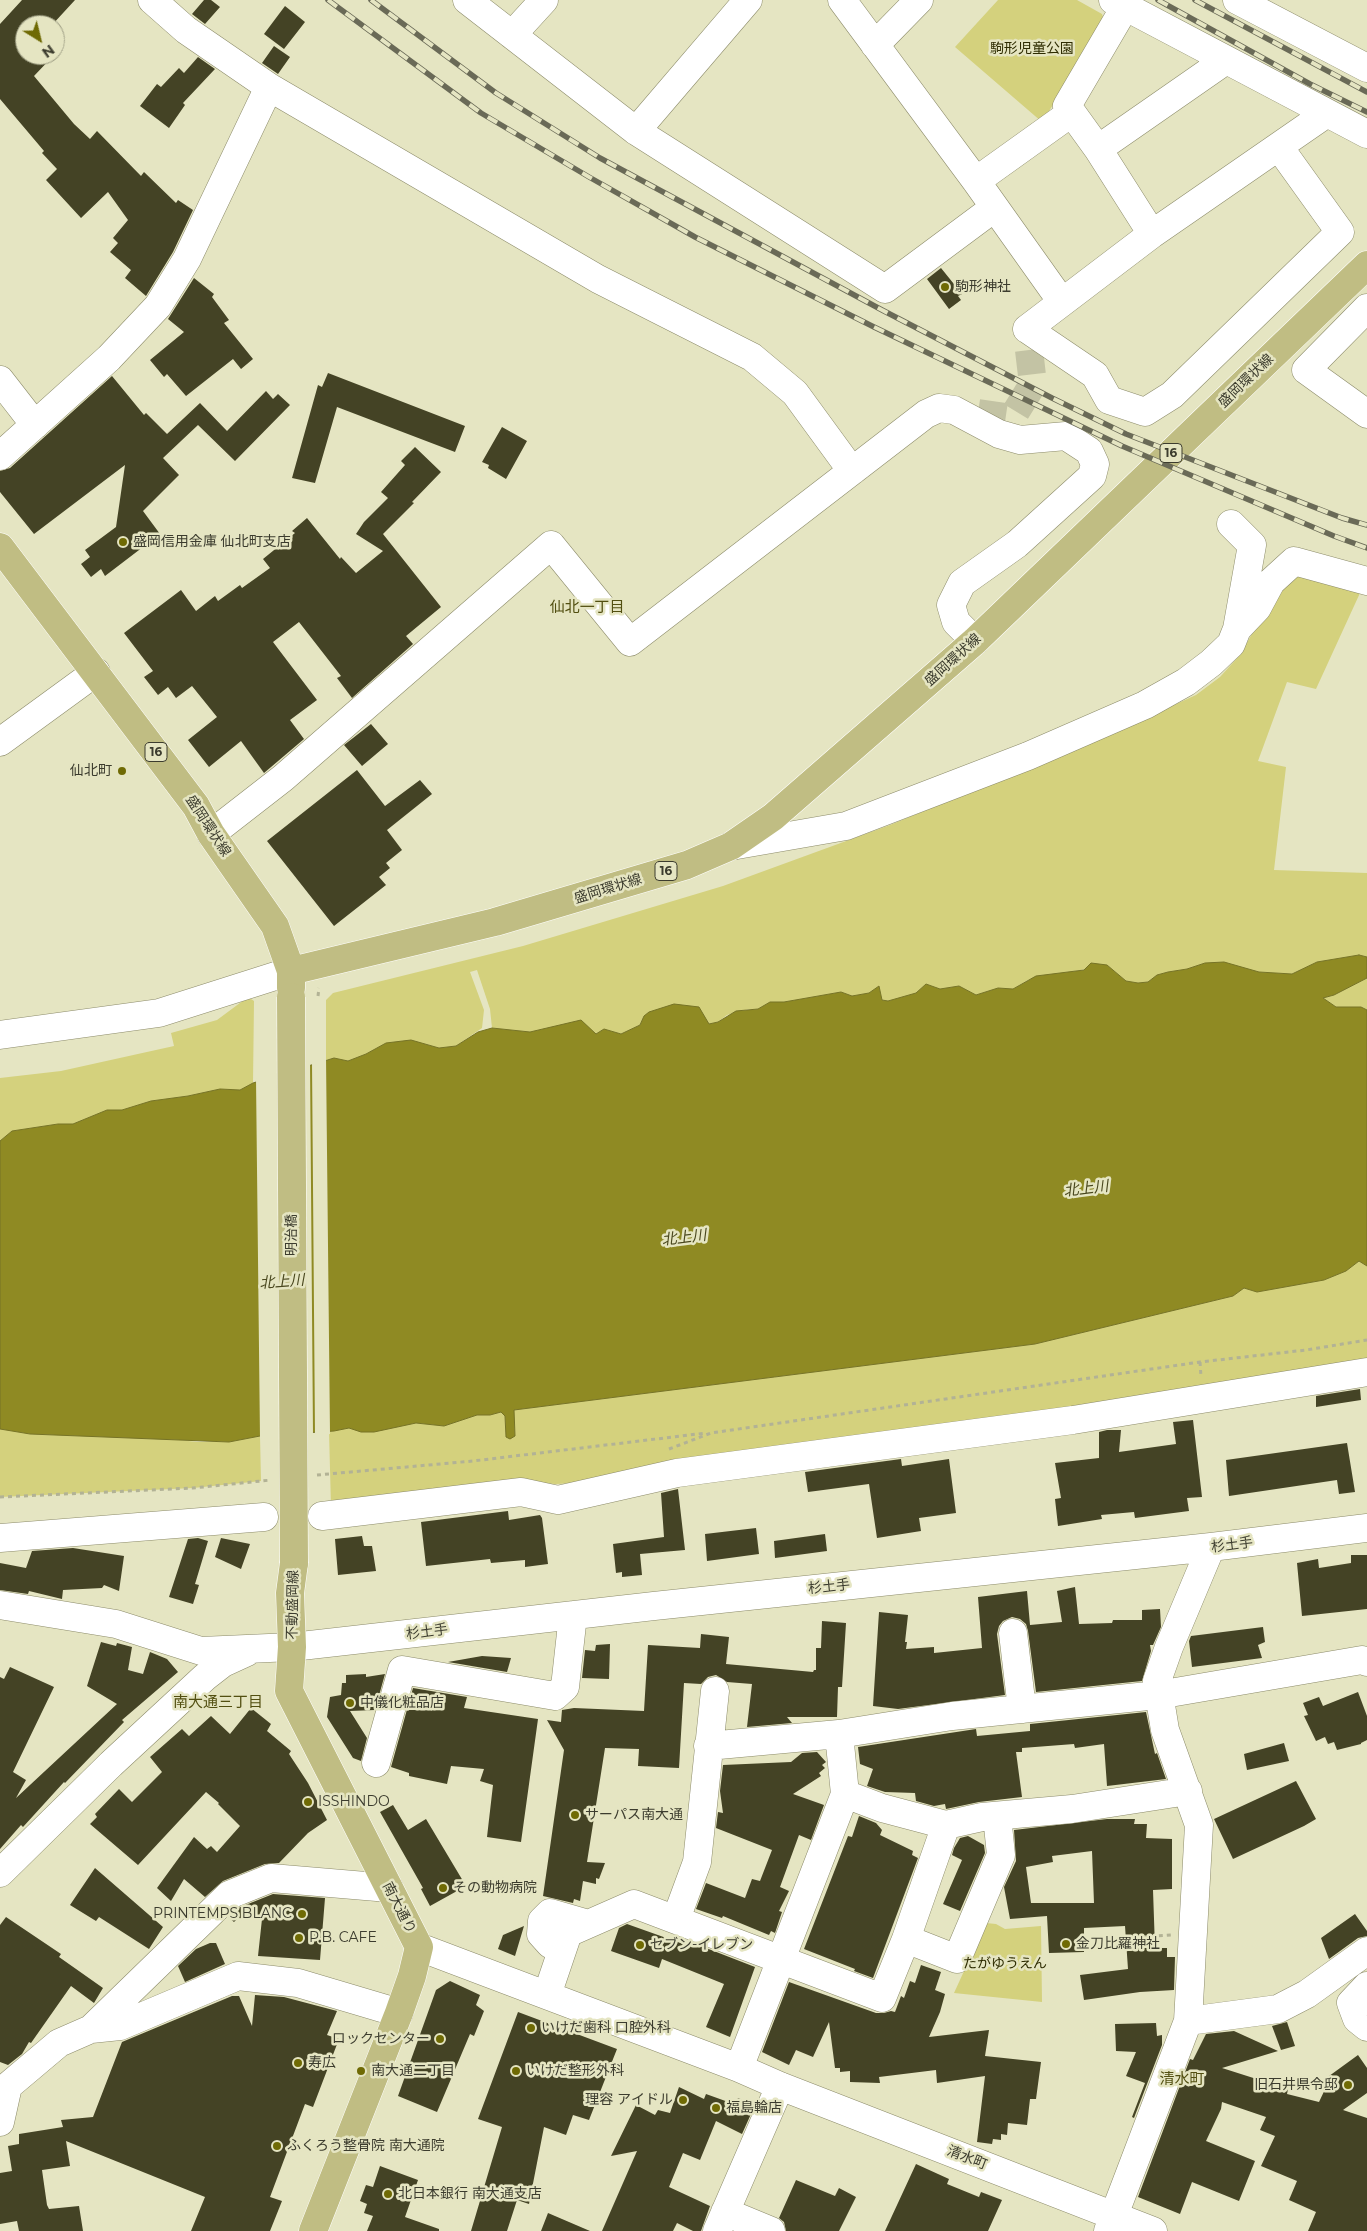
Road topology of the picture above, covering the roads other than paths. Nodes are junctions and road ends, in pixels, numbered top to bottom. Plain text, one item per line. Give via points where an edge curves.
1 (152, 0) edge
2 (467, 0) edge
3 (544, 0) edge
4 (748, 0) edge
5 (842, 0) edge
6 (919, 0) edge
7 (1237, 0) edge
8 (1119, 3) edge
9 (512, 35) junction
10 (875, 45) junction
11 (1226, 60) junction
12 (1367, 68) edge
13 (269, 87) junction
14 (1070, 113) junction
15 (1327, 113) junction
16 (636, 131) junction
17 (1367, 134) edge
18 (1280, 147) junction
19 (1098, 149) junction
20 (976, 181) junction
21 (994, 208) junction
22 (1152, 234) junction
23 (1367, 265) edge
24 (1062, 302) junction
25 (1367, 308) edge
26 (0, 380) edge
27 (1367, 414) edge
28 (35, 425) junction
29 (0, 456) edge
30 (852, 472) junction
31 (1231, 524) dead end
32 (0, 547) edge
33 (1367, 581) edge
34 (1237, 629) junction
35 (975, 642) junction
36 (96, 672) junction
37 (0, 742) edge
38 (211, 834) junction
39 (731, 846) junction
40 (291, 984) junction
41 (0, 1035) edge
42 (1367, 1372) edge
43 (322, 1516) dead end
44 (264, 1517) dead end
45 (1367, 1528) edge
46 (0, 1538) edge
47 (1211, 1547) junction
48 (294, 1563) joint
49 (0, 1605) edge
50 (573, 1615) junction
51 (1013, 1633) dead end
52 (181, 1645) junction
53 (292, 1648) junction
54 (253, 1649) junction
55 (1367, 1662) edge
56 (205, 1677) junction
57 (715, 1691) dead end
58 (1158, 1695) junction
59 (1022, 1709) junction
60 (839, 1734) junction
61 (708, 1746) junction
62 (376, 1763) dead end
63 (1188, 1791) junction
64 (845, 1794) junction
65 (997, 1816) junction
66 (946, 1825) junction
67 (0, 1873) edge
68 (389, 1888) junction
69 (676, 1919) junction
70 (906, 1939) junction
71 (419, 1947) junction
72 (1367, 1951) edge
73 (781, 1959) junction
74 (1367, 1986) edge
75 (547, 1995) junction
76 (399, 2012) junction
77 (1188, 2021) junction
78 (1367, 2027) edge
79 (91, 2029) junction
80 (739, 2068) junction
81 (780, 2086) junction
82 (0, 2122) edge
83 (721, 2222) edge
84 (1111, 2223) edge
85 (313, 2231) edge
86 (771, 2231) edge
87 (1153, 2231) edge

1 - 13 street via 186,30
2 - 9 street
3 - 9 street
4 - 16 street
5 - 10 street
6 - 10 street
7 - 12 street
8 - 11 street
8 - 14 street via 1066,106
9 - 16 street
10 - 20 street
11 - 15 street
11 - 19 street
13 - 28 street via 188,259 158,306 109,358
13 - 30 street via 598,279 752,357 795,393
14 - 19 street
14 - 20 street
15 - 17 street
15 - 18 street
16 - 21 street via 885,289
18 - 22 street
18 - 24 street via 1340,232 1172,395 1145,412 1108,400 1095,375 1028,340
19 - 22 street
20 - 21 street
21 - 24 street
22 - 24 street
23 - 35 main road, 盛岡環状線 / 16
25 - 27 street via 1306,370
26 - 28 street
28 - 29 street
30 - 35 street via 926,414 939,408 966,412 999,434 1020,440 1066,436 1089,451 1096,464 1092,476 1024,537 962,583 951,605 956,622
30 - 38 street via 630,642 551,545 282,778
31 - 34 street via 1252,545
32 - 36 main road, 盛岡環状線 / 16
33 - 34 street via 1294,560 1271,582 1257,608
34 - 39 street via 1231,644 1186,682 1145,705 1028,756 846,826
35 - 39 main road, 盛岡環状線 / 16 via 773,818
36 - 37 street
36 - 38 main road, 盛岡環状線 / 16 via 196,806
38 - 40 main road, 盛岡環状線 / 16 via 274,926
39 - 40 main road, 盛岡環状線 / 16 via 687,865
40 - 41 street via 159,1013
40 - 48 main road, 明治橋, bridge
42 - 43 street via 1073,1420 677,1474 558,1500 521,1492
44 - 46 street
45 - 47 street, 杉土手
47 - 50 street, 杉土手
47 - 58 street via 1168,1647 1156,1682
48 - 53 main road, 不動盛岡線 via 290,1593
49 - 52 street, 杉土手 via 116,1624
50 - 53 street, 杉土手
50 - 62 street via 565,1687 554,1696 402,1670
51 - 59 street
52 - 54 street, 杉土手 via 200,1651
52 - 56 street via 200,1660
53 - 54 street, 杉土手
53 - 68 main road, 南大通り via 289,1691
54 - 56 street via 223,1663
55 - 58 street via 1362,1660
56 - 67 street
57 - 61 street
58 - 59 street
58 - 63 street via 1165,1730
59 - 60 street via 952,1716
60 - 61 street
60 - 64 street
61 - 69 street via 698,1862
63 - 65 street via 1072,1809
63 - 77 street via 1199,1825
64 - 66 street via 882,1808
64 - 73 street
65 - 66 street
65 - 70 street via 1001,1856 957,1959
66 - 70 street
68 - 71 main road, 南大通り
68 - 79 street via 271,1878 229,1895
69 - 73 street
69 - 75 street via 634,1904 568,1933
70 - 73 street via 882,1998
71 - 75 street, 清水町
71 - 76 main road, 南大通り
72 - 77 street via 1307,1994 1278,2009
73 - 80 street
74 - 78 street via 1351,2003 1357,2019
75 - 80 street, 清水町
76 - 79 street via 298,1983 238,1976 120,2026
76 - 85 main road, 南大通り
77 - 84 street
79 - 82 street via 58,2043 8,2086
80 - 81 street, 清水町
81 - 83 street
81 - 84 street, 清水町
83 - 86 street
84 - 87 street, 清水町

